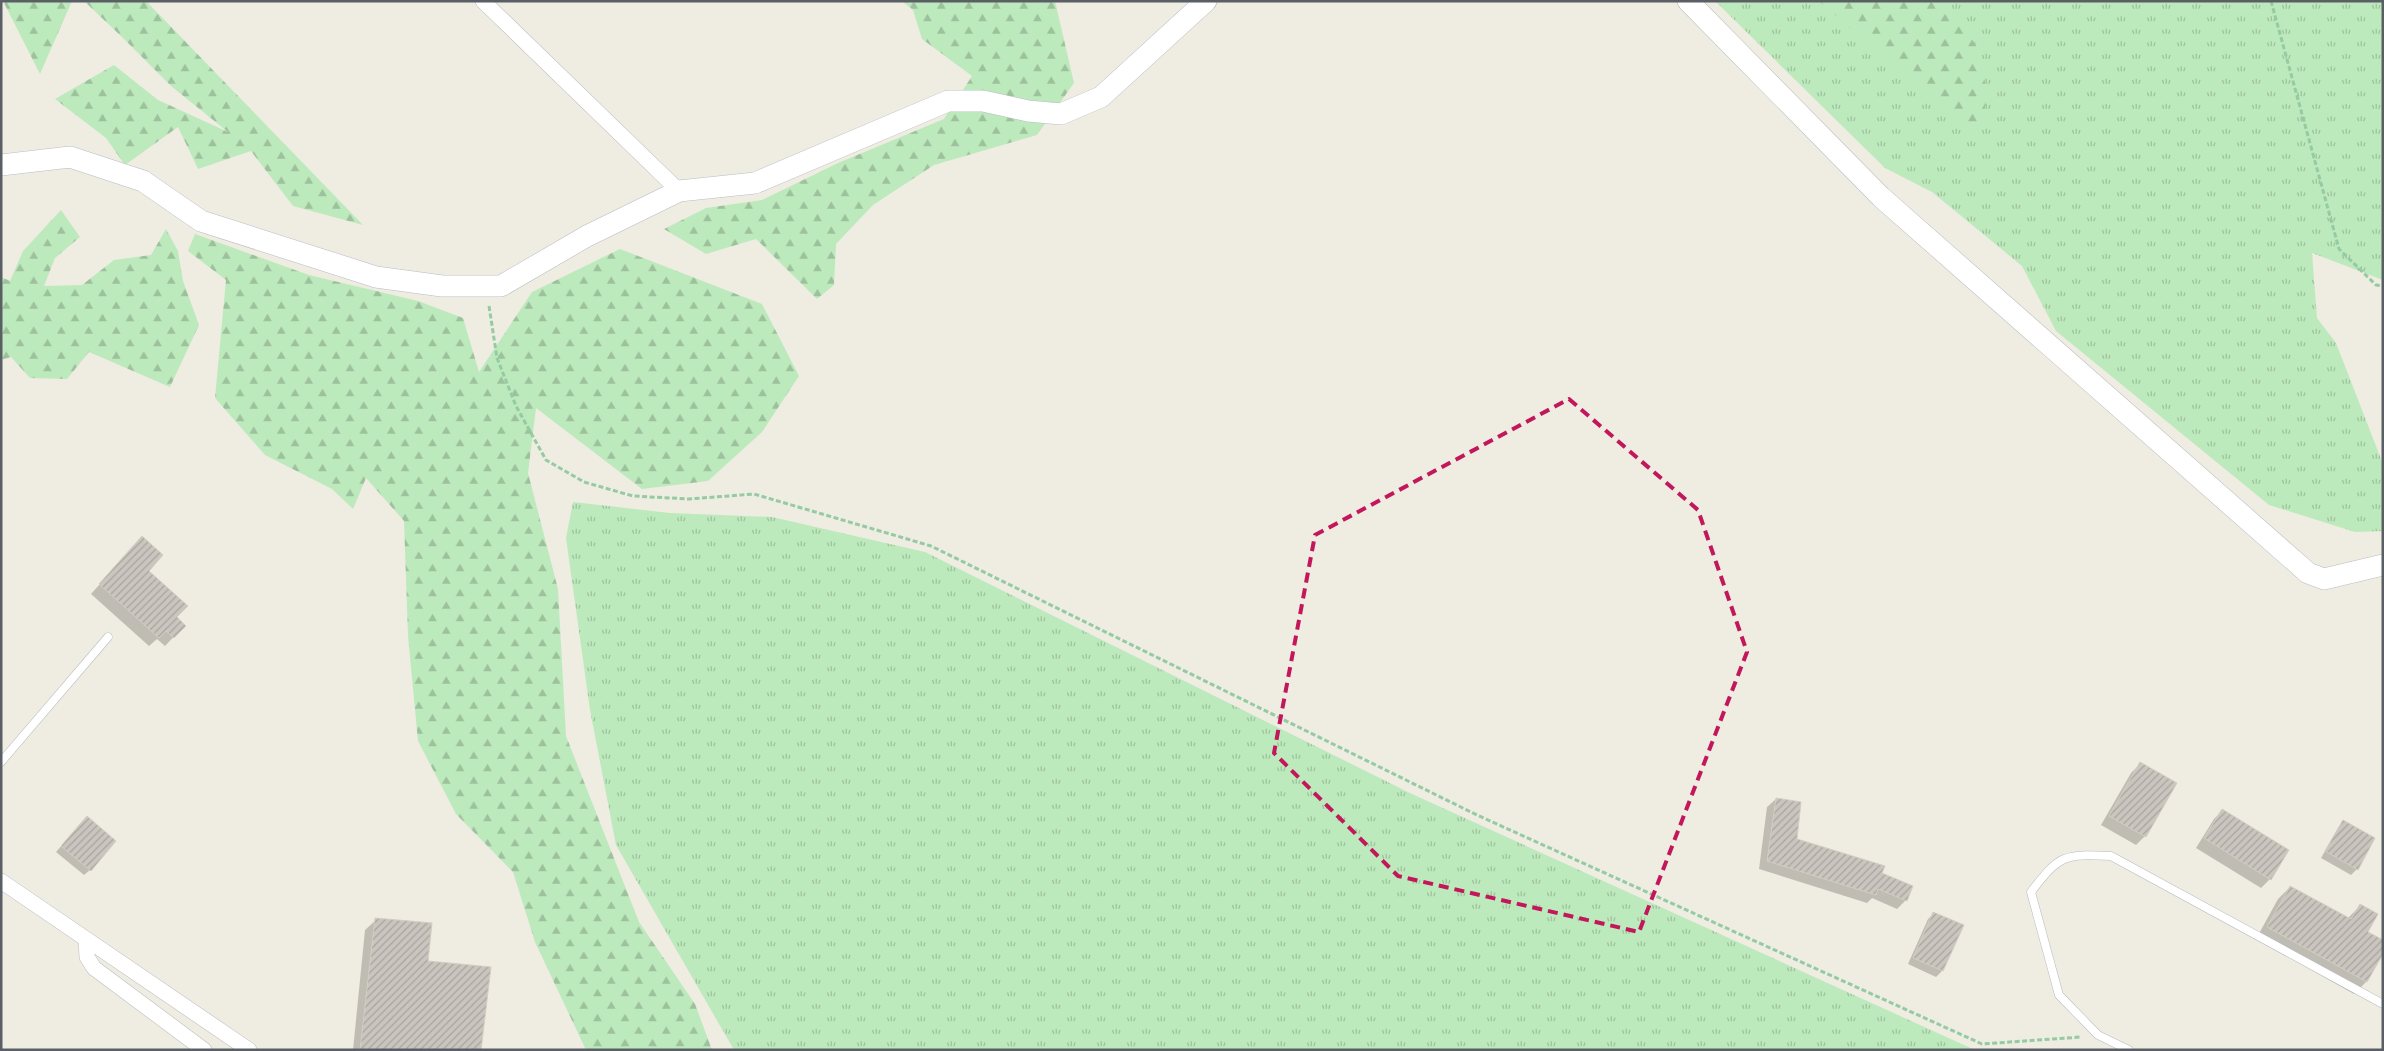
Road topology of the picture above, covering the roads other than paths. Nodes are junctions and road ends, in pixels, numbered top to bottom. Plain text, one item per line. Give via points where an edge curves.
1 (483, 1) edge
2 (1206, 1) edge
3 (1688, 1) edge
4 (1, 165) edge
5 (679, 191) junction
6 (2383, 565) edge
7 (108, 637) dead end
8 (1, 762) edge
9 (1, 881) edge
10 (86, 938) junction
11 (2383, 1004) edge
12 (204, 1050) edge
13 (249, 1050) edge
14 (2129, 1050) edge

1 - 5 street
2 - 5 street via 1101,97 1061,114 1028,112 983,101 948,101 755,183
3 - 6 street via 1881,197 2308,573 2324,579
4 - 5 street via 70,157 143,182 201,221 376,277 442,286 501,286 587,236
7 - 8 lane
9 - 10 street
10 - 12 street via 87,957 94,968
10 - 13 street
11 - 14 lane via 2111,856 2076,855 2052,865 2031,892 2059,995 2098,1035

